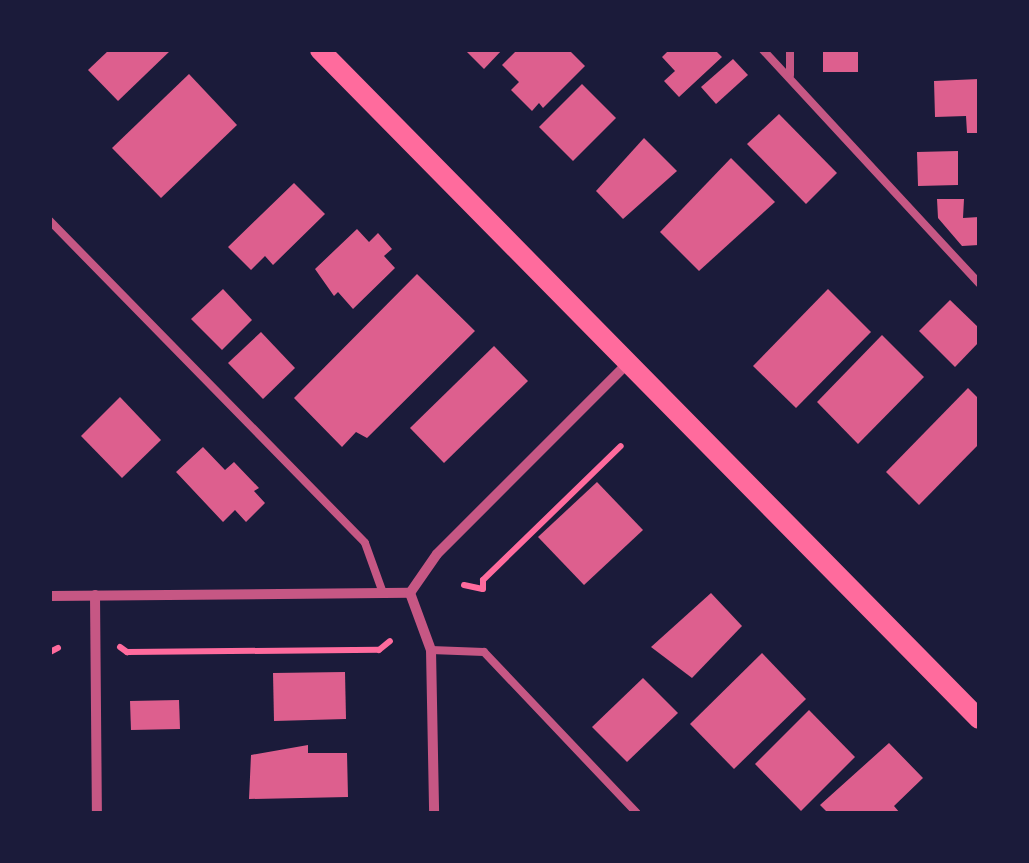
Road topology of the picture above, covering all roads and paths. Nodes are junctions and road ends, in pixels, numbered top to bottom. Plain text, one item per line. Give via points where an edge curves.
1 (320, 50) edge
2 (763, 50) edge
3 (790, 50) edge
4 (790, 77) junction
5 (50, 221) edge
6 (979, 283) edge
7 (628, 362) junction
8 (622, 446) dead end
9 (464, 585) dead end
10 (382, 593) junction
11 (410, 593) junction
12 (95, 595) junction
13 (50, 596) edge
14 (390, 641) dead end
15 (119, 646) dead end
16 (58, 648) dead end
17 (431, 650) junction
18 (50, 652) edge
19 (979, 719) edge
20 (97, 813) edge
21 (434, 813) edge
22 (637, 813) edge

1 - 7 main road
2 - 4 lane
3 - 4 lane
4 - 6 lane
5 - 10 lane via 365,544
7 - 11 street via 437,554
7 - 19 main road
8 - 9 path via 483,580 483,589
10 - 11 street
10 - 12 street
11 - 17 street
12 - 13 street
12 - 20 street
14 - 15 path via 379,650 128,652
16 - 18 path
17 - 21 street
17 - 22 lane via 484,652

